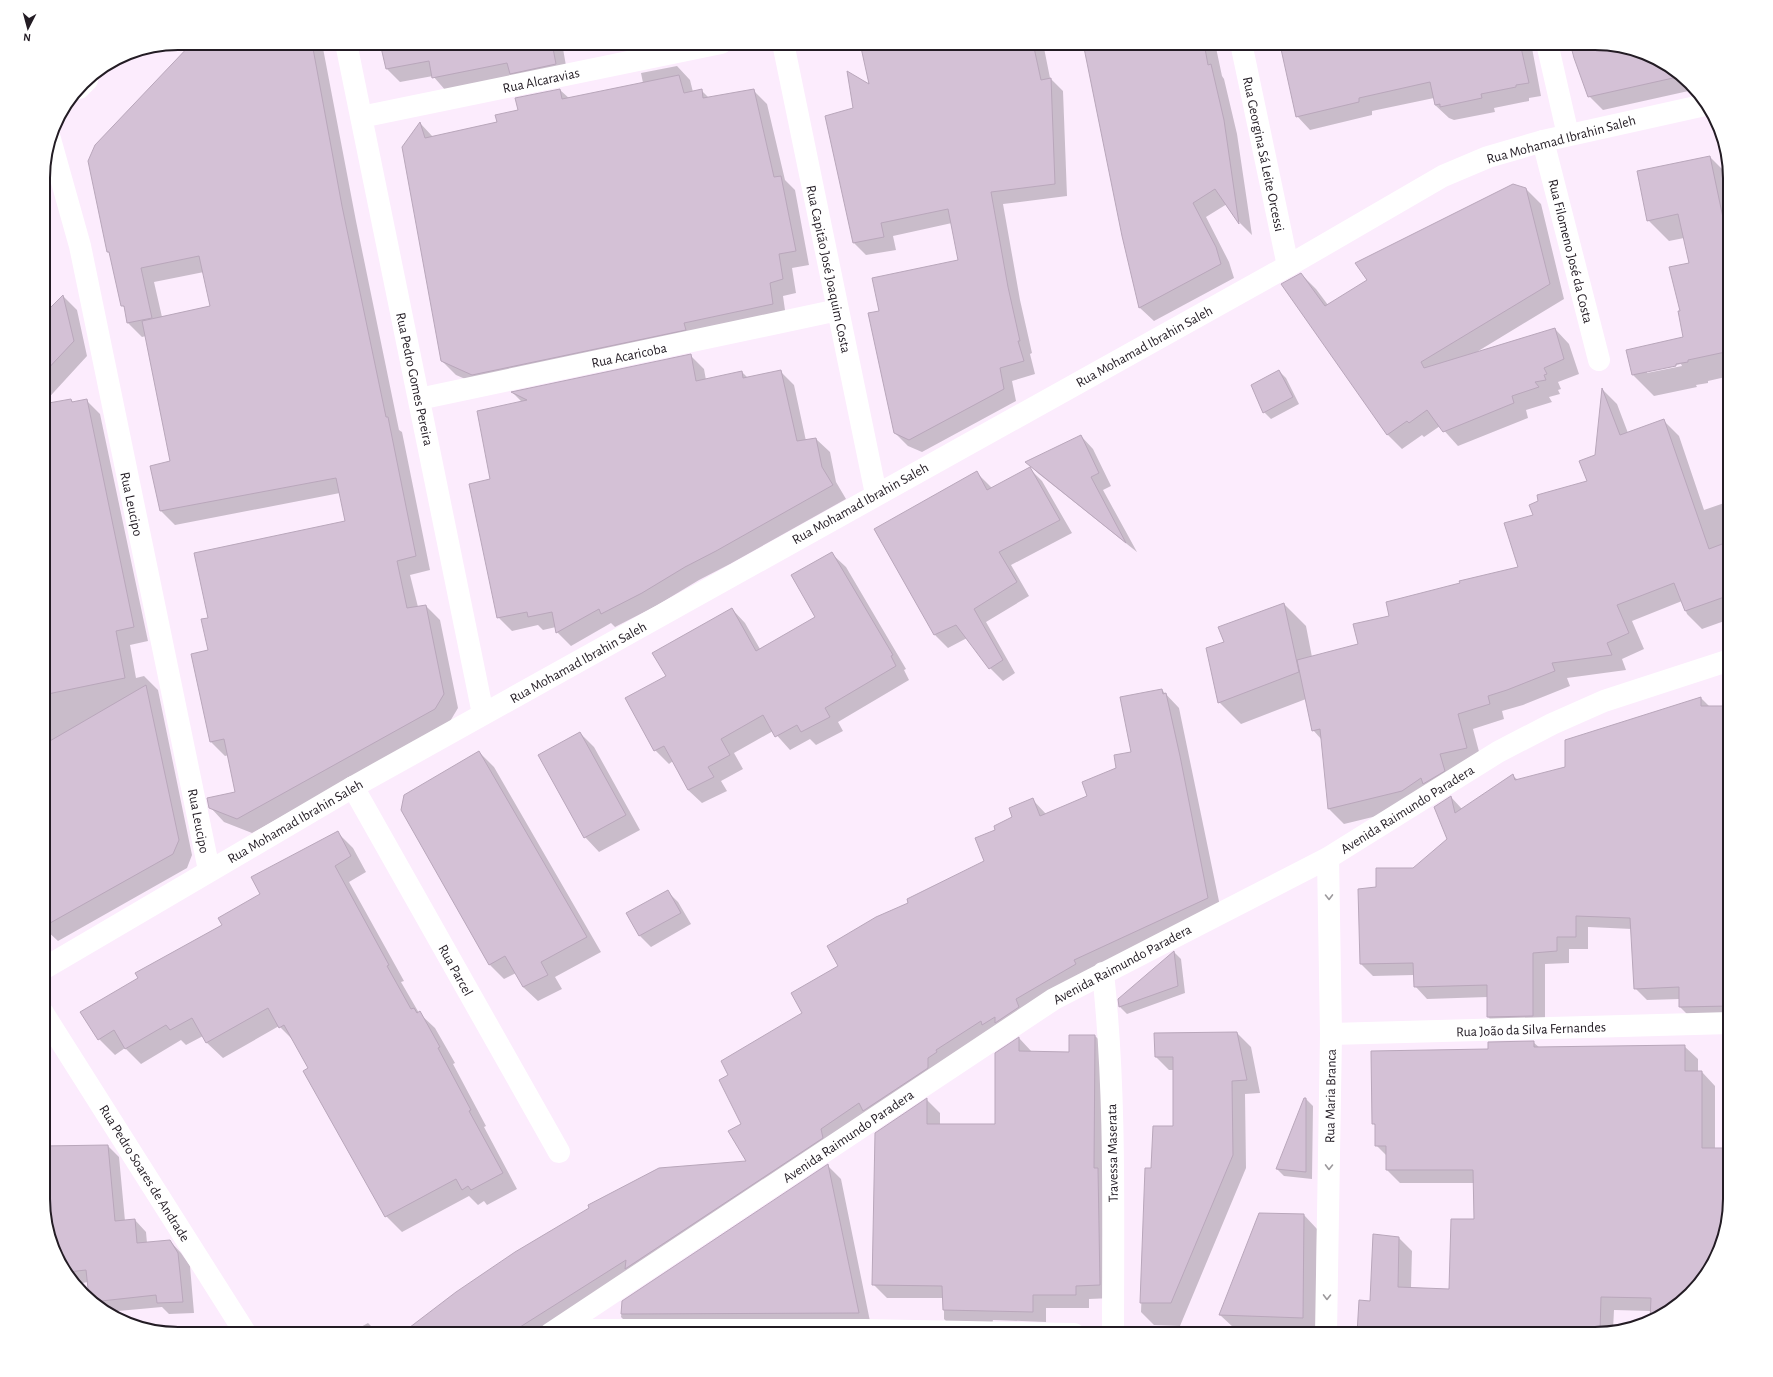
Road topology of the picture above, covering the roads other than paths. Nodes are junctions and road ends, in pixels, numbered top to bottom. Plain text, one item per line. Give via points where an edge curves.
1 (347, 50) edge
2 (687, 50) edge
3 (784, 50) edge
4 (1242, 50) edge
5 (1549, 50) edge
6 (1700, 106) edge
7 (361, 117) junction
8 (1568, 135) junction
9 (1543, 141) junction
10 (53, 150) edge
11 (1288, 266) junction
12 (838, 310) junction
13 (1598, 360) dead end
14 (419, 399) junction
15 (876, 494) junction
16 (1723, 662) edge
17 (483, 714) junction
18 (353, 787) junction
19 (1328, 858) junction
20 (209, 870) junction
21 (50, 965) edge
22 (1103, 972) junction
23 (50, 1024) edge
24 (1723, 1024) edge
25 (1332, 1034) junction
26 (559, 1152) dead end
27 (242, 1327) edge
28 (561, 1327) edge
29 (1113, 1327) edge
30 (1326, 1327) edge

1 - 7 street, Rua Pedro Gomes Pereira
2 - 7 street, Rua Alcaravias
3 - 12 street, Rua Capitão José Joaquim Costa
4 - 11 street, Rua Georgina Sá Leite Orcessi
5 - 8 street
6 - 8 street, Rua Mohamad Ibrahin Saleh
7 - 14 street, Rua Pedro Gomes Pereira
8 - 9 street, Rua Mohamad Ibrahin Saleh
9 - 11 street, Rua Mohamad Ibrahin Saleh via 1488,157 1443,176
9 - 13 street, Rua Filomeno José da Costa
10 - 20 street, Rua Leucipo via 80,246
11 - 15 street, Rua Mohamad Ibrahin Saleh
12 - 14 street, Rua Acaricoba
12 - 15 street, Rua Capitão José Joaquim Costa
14 - 17 street, Rua Pedro Gomes Pereira
15 - 17 street, Rua Mohamad Ibrahin Saleh
16 - 19 street, Avenida Raimundo Paradera via 1604,701 1552,724 1498,752
17 - 18 street, Rua Mohamad Ibrahin Saleh
18 - 20 street, Rua Mohamad Ibrahin Saleh
18 - 26 street, Rua Parcel
19 - 22 street, Avenida Raimundo Paradera
19 -> 25 street, Rua Maria Branca
20 - 21 street, Rua Mohamad Ibrahin Saleh via 141,913
22 - 28 street, Avenida Raimundo Paradera via 1054,999
22 - 29 street, Travessa Maserata via 1109,1028 1113,1134
23 - 27 street, Rua Pedro Soares de Andrade
24 - 25 street, Rua João da Silva Fernandes
25 -> 30 street, Rua Maria Branca

